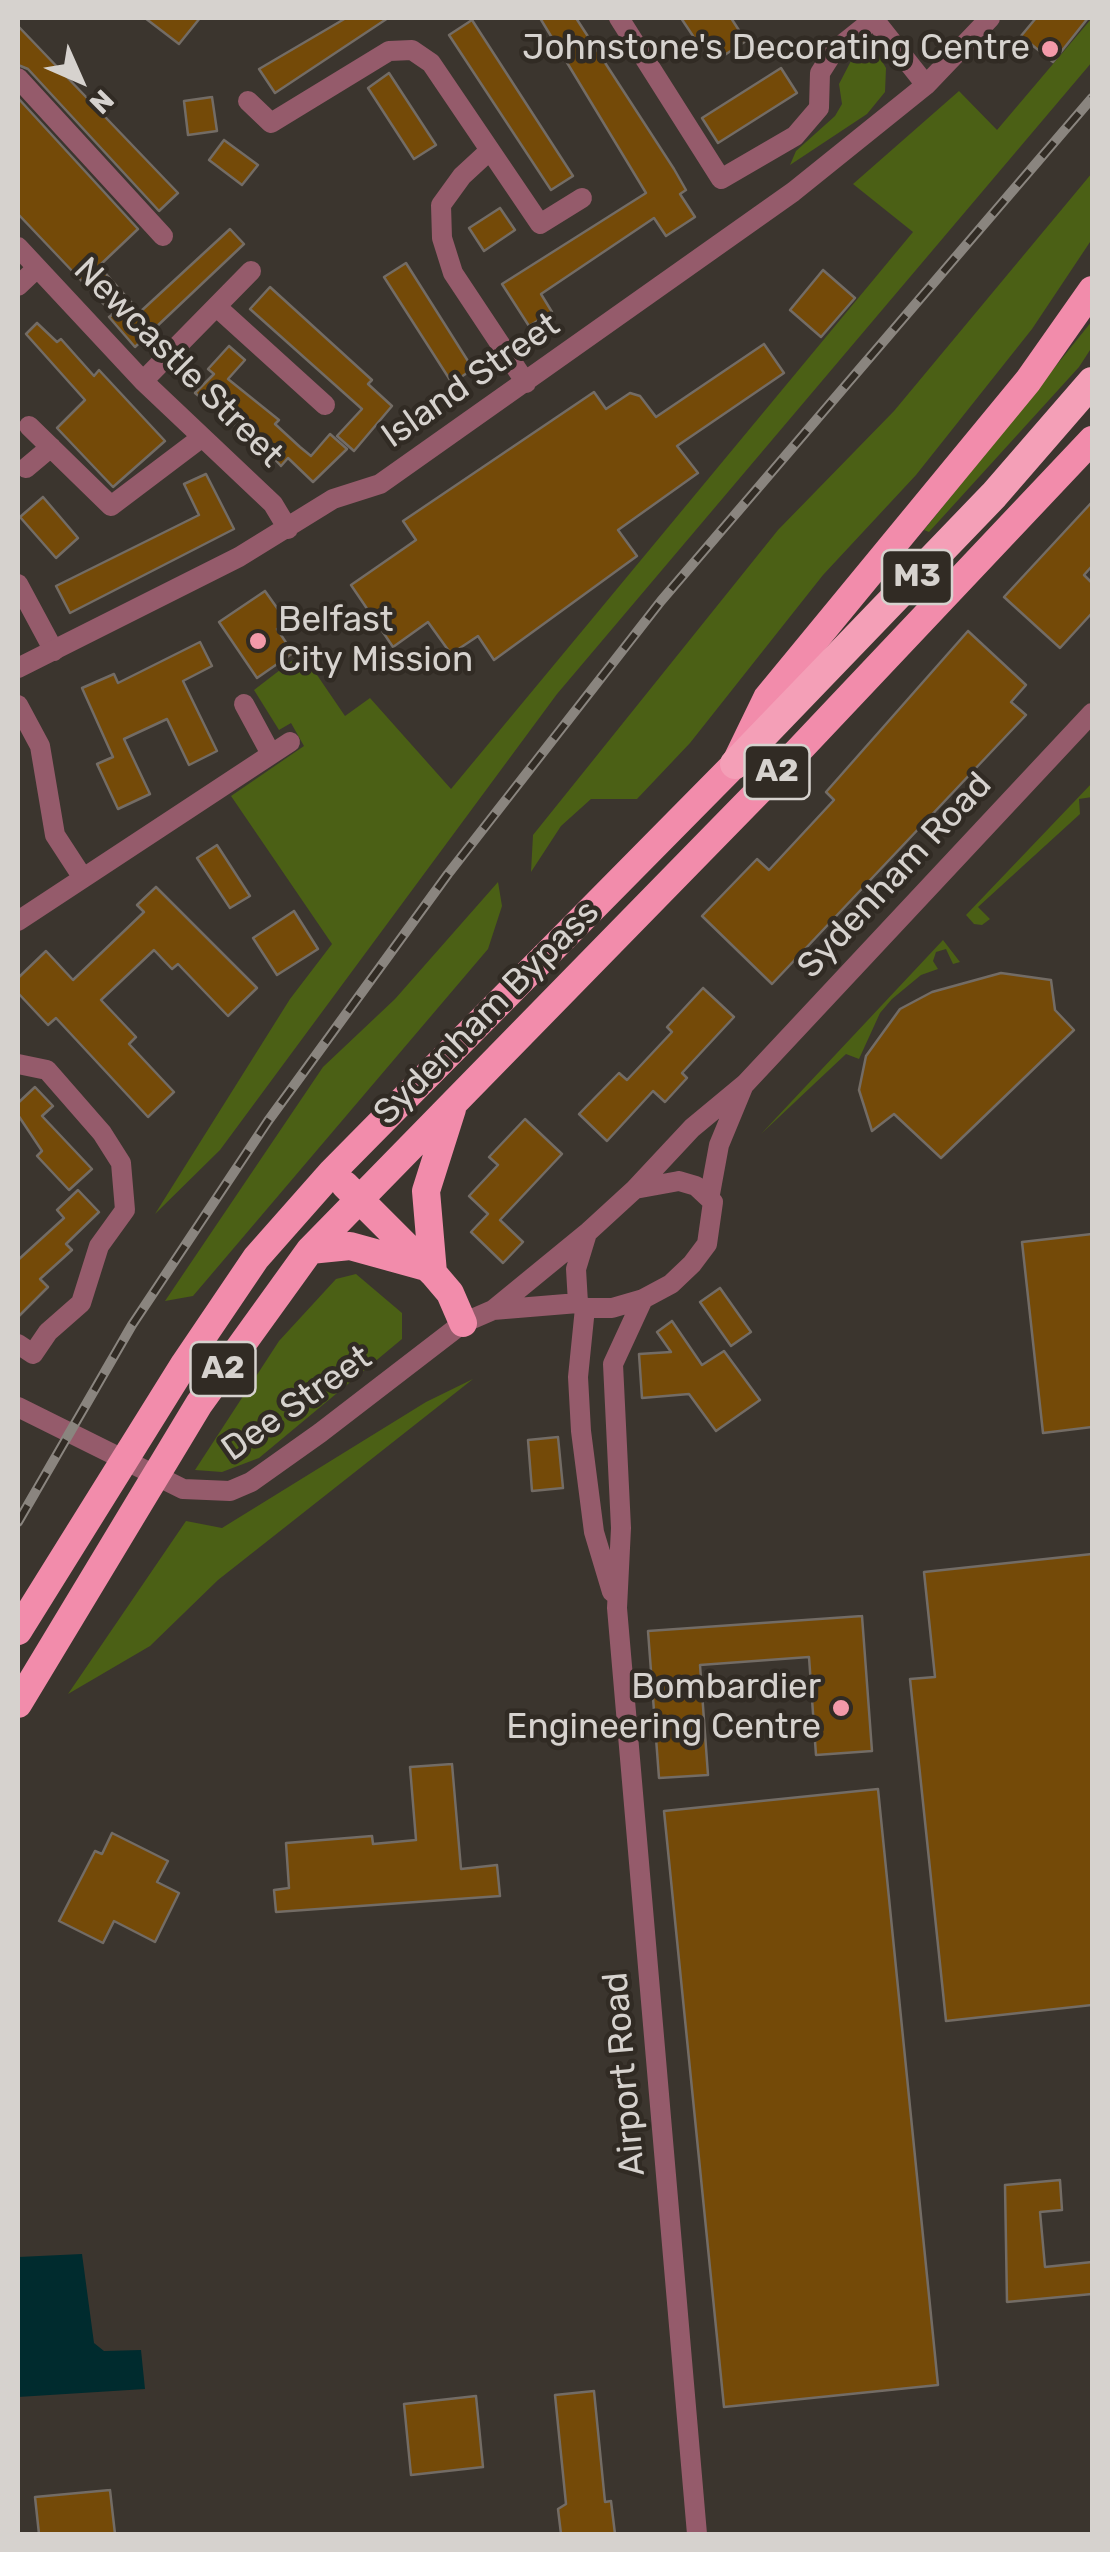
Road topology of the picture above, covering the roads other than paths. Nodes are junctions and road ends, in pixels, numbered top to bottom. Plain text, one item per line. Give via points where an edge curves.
1 (619, 18) edge
2 (873, 18) edge
3 (990, 18) edge
4 (18, 78) edge
5 (926, 85) junction
6 (248, 101) dead end
7 (488, 152) junction
8 (582, 198) dead end
9 (164, 236) dead end
10 (18, 247) edge
11 (38, 268) junction
12 (251, 271) dead end
13 (18, 286) edge
14 (1092, 290) edge
15 (218, 308) junction
16 (143, 381) junction
17 (1092, 382) edge
18 (526, 383) junction
19 (325, 405) dead end
20 (29, 426) dead end
21 (202, 438) junction
22 (1092, 440) edge
23 (51, 448) junction
24 (26, 468) dead end
25 (288, 529) junction
26 (18, 584) edge
27 (54, 651) junction
28 (18, 668) edge
29 (244, 704) dead end
30 (18, 705) edge
31 (1092, 713) edge
32 (290, 742) dead end
33 (271, 754) junction
34 (735, 764) junction
35 (83, 878) junction
36 (18, 921) edge
37 (18, 1064) edge
38 (744, 1084) junction
39 (456, 1098) junction
40 (332, 1172) junction
41 (635, 1189) junction
42 (710, 1194) junction
43 (359, 1198) junction
44 (588, 1232) junction
45 (310, 1250) junction
46 (430, 1270) junction
47 (642, 1299) junction
48 (582, 1305) junction
49 (493, 1310) junction
50 (463, 1323) junction
51 (18, 1344) edge
52 (25, 1410) edge
53 (617, 1608) junction
54 (18, 1630) edge
55 (18, 1704) edge
56 (697, 2534) edge

1 - 2 street via 721,179 795,136 818,108 820,73 834,51
2 - 5 street
3 - 5 street, Island Street
4 - 9 street
5 - 18 street, Island Street via 722,246
6 - 7 street via 270,123 389,51 412,50 431,63
7 - 8 street via 540,224
7 - 18 street via 442,205 442,238 454,273
10 - 11 street, Newcastle Street
11 - 13 street
11 - 16 street, Newcastle Street
12 - 15 street
14 - 34 highway, A2 via 1005,409 766,698
15 - 16 street
15 - 19 street
16 - 21 street, Newcastle Street
17 - 34 highway, M3 via 918,576
18 - 25 street, Island Street via 380,484 333,499
20 - 23 street
21 - 23 street via 111,506
21 - 25 street, Newcastle Street via 273,504
22 - 39 highway, Sydenham Bypass / A2
23 - 24 street
25 - 27 street, Island Street
26 - 27 street
27 - 28 street, Island Street
29 - 33 street
30 - 35 street via 40,746 55,835
31 - 38 street, Sydenham Road
32 - 33 street
33 - 35 street
34 - 40 highway, Sydenham Bypass / A2
35 - 36 street
37 - 51 street via 48,1070 102,1132 121,1164 125,1210 99,1246 81,1303 33,1354
38 - 41 street, Sydenham Road
38 - 42 street, Sydenham Road via 719,1144
39 - 43 highway, Sydenham Bypass / A2
39 - 46 highway via 426,1191
40 - 43 highway
40 - 54 highway, Sydenham Bypass / A2 via 235,1287
41 - 42 street via 679,1181
41 - 44 street
42 - 47 street via 714,1218 707,1244 670,1284
43 - 45 highway, Sydenham Bypass / A2
43 - 46 highway
44 - 48 street via 574,1282
44 - 49 street, Dee Street
45 - 46 highway via 350,1246
45 - 55 highway, Sydenham Bypass / A2 via 199,1404
46 - 50 highway
47 - 48 street via 612,1308
47 - 53 street, Airport Road via 613,1364 621,1528
48 - 49 street, Dee Street
48 - 53 street, Airport Road via 580,1431 594,1532
49 - 50 street, Dee Street
50 - 52 street, Dee Street via 251,1482 230,1490 183,1489
53 - 56 street, Airport Road

